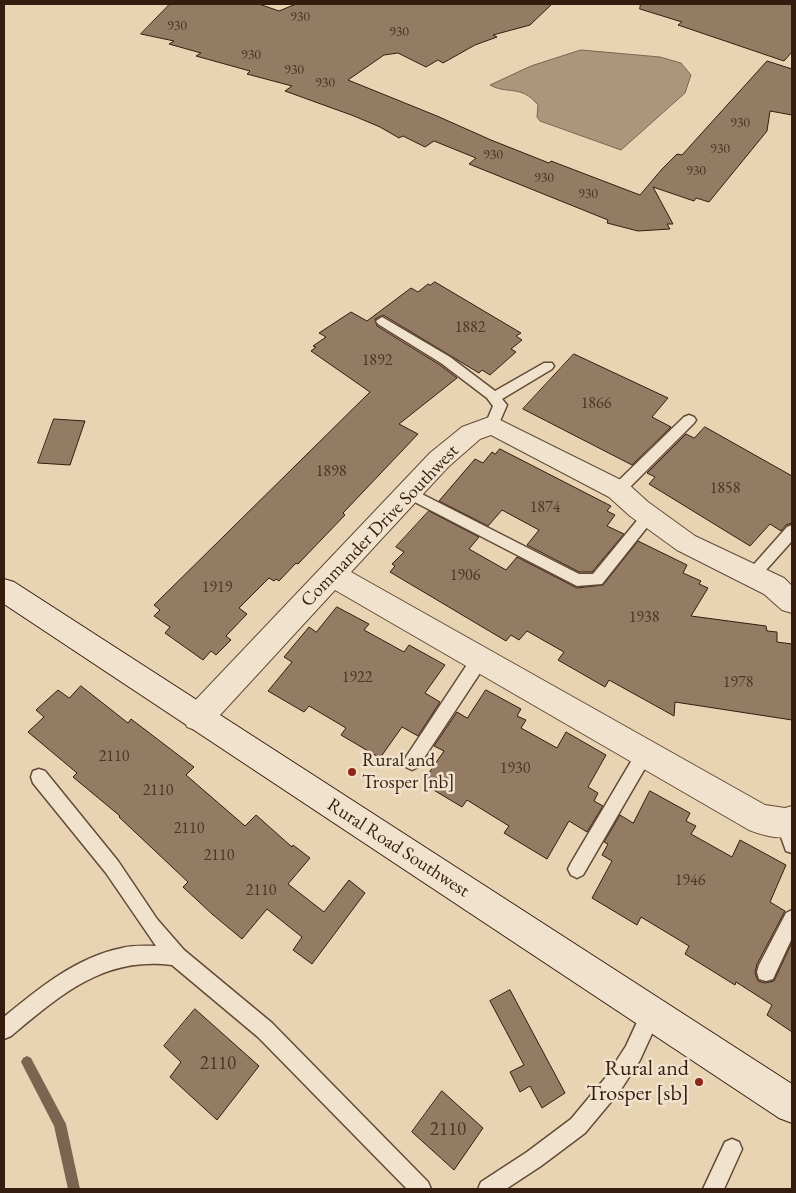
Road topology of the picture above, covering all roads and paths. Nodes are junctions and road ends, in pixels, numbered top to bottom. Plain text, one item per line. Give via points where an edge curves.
1 (382, 321) dead end
2 (548, 366) dead end
3 (495, 397) junction
4 (689, 420) dead end
5 (492, 425) junction
6 (618, 490) junction
7 (410, 493) junction
8 (649, 516) junction
9 (792, 531) edge
10 (333, 575) junction
11 (752, 575) junction
12 (4, 590) edge
13 (792, 602) edge
14 (480, 659) junction
15 (198, 718) junction
16 (645, 753) junction
17 (412, 762) dead end
18 (39, 777) dead end
19 (790, 830) edge
20 (577, 869) dead end
21 (792, 919) edge
22 (177, 957) junction
23 (766, 972) dead end
24 (651, 1014) junction
25 (4, 1029) edge
26 (792, 1106) edge
27 (732, 1149) dead end
28 (420, 1189) edge
29 (488, 1189) edge
30 (713, 1189) edge

1 - 3 lane via 470,377
2 - 3 lane
3 - 5 lane via 500,405
4 - 6 lane
5 - 6 street
5 - 7 street, Commander Drive Southwest via 471,433 439,460
6 - 8 street
7 - 8 lane via 577,580 597,580
7 - 10 street, Commander Drive Southwest
8 - 11 street via 686,543
9 - 11 lane
10 - 14 street
10 - 15 street, Commander Drive Southwest
11 - 13 street via 774,586
12 - 15 street, Rural Road Southwest
14 - 16 street
14 - 17 lane
15 - 24 street, Rural Road Southwest
16 - 19 street via 760,819
16 - 20 lane
18 - 22 lane via 112,867 150,925
21 - 23 lane
22 - 25 lane via 122,957 99,966 72,978
22 - 28 lane via 264,1030
24 - 26 street, Rural Road Southwest
24 - 29 lane via 613,1084 578,1126
27 - 30 lane

